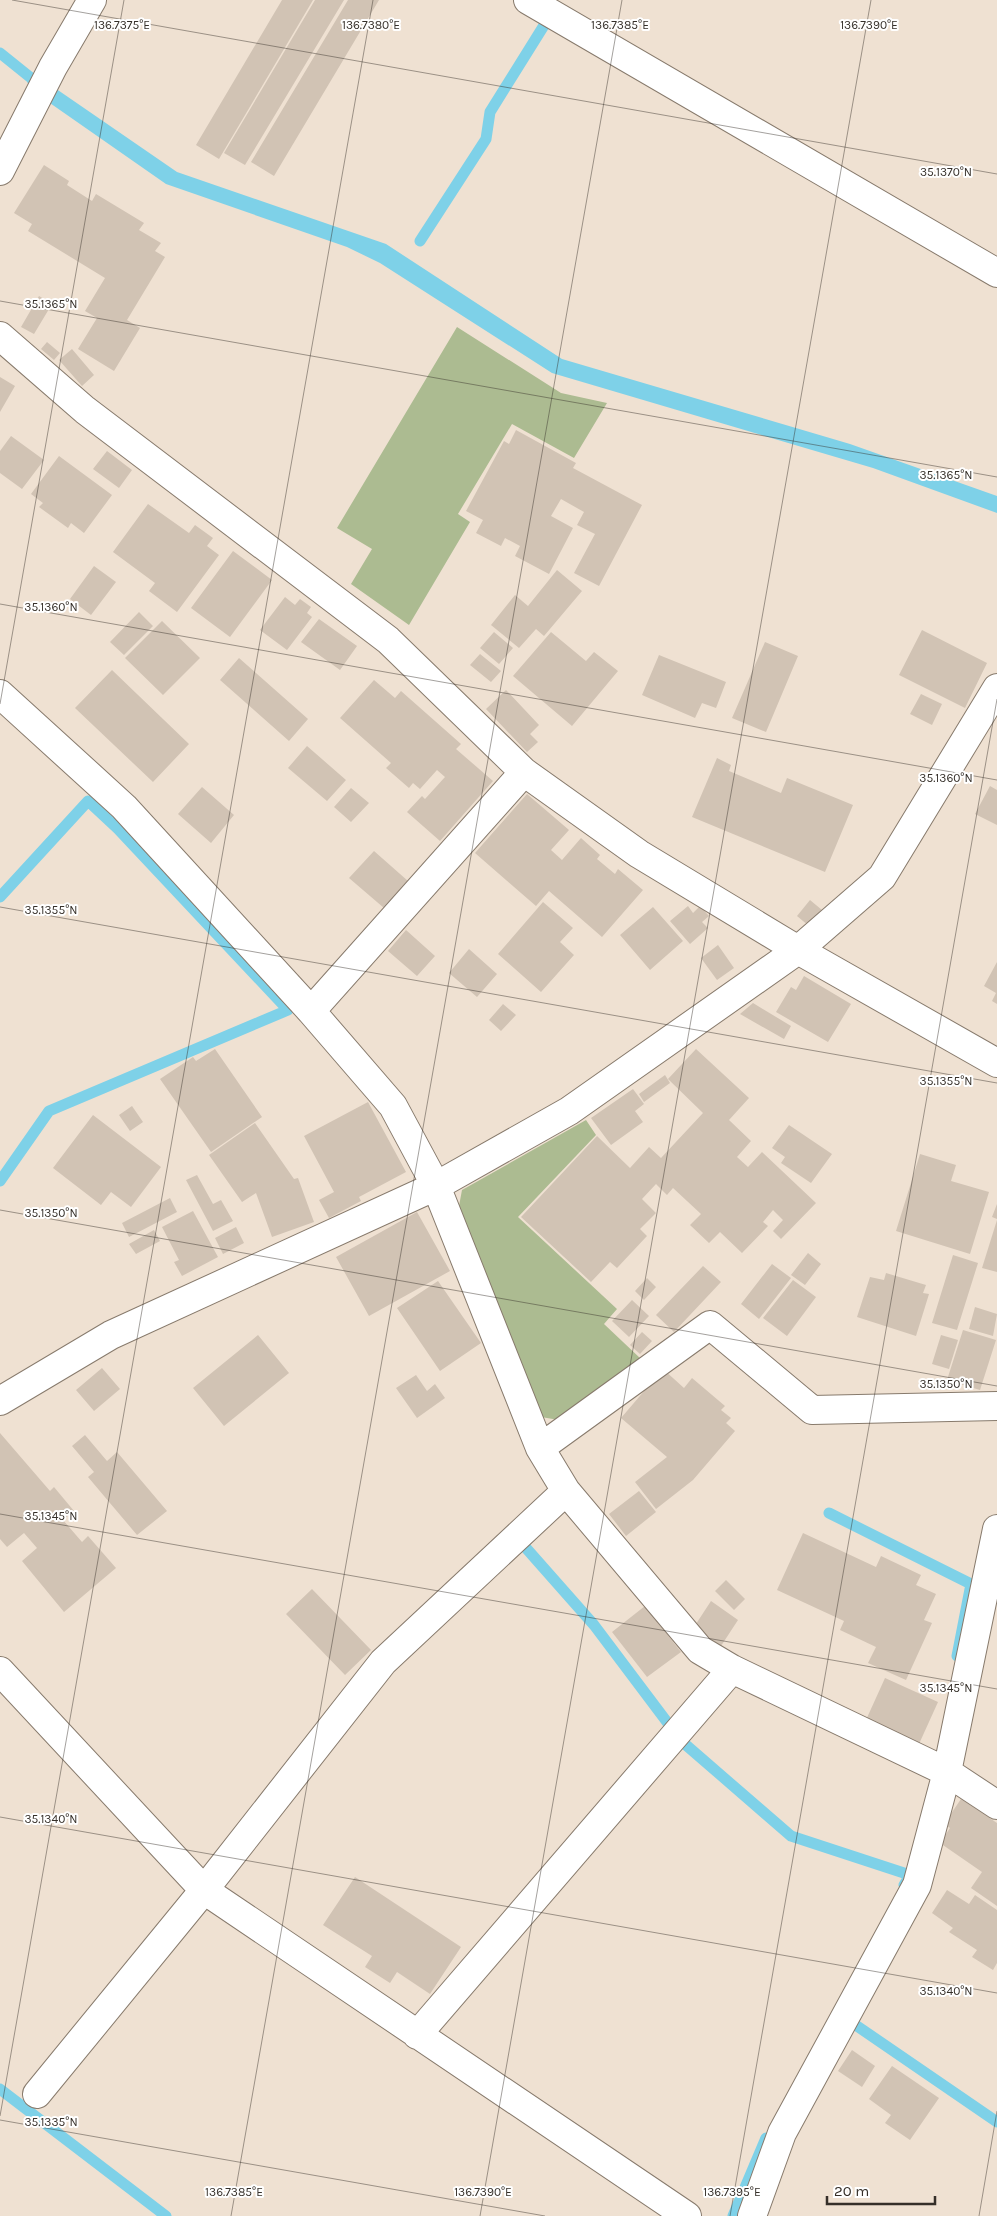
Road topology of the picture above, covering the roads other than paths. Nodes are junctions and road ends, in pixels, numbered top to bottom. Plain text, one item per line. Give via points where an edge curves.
1 (92, 0) edge
2 (528, 0) edge
3 (0, 171) edge
4 (997, 273) edge
5 (0, 336) edge
6 (997, 688) edge
7 (0, 694) edge
8 (524, 772) junction
9 (798, 950) junction
10 (312, 1011) junction
11 (997, 1063) edge
12 (436, 1186) junction
13 (0, 1401) edge
14 (997, 1406) edge
15 (540, 1448) junction
16 (566, 1491) junction
17 (997, 1529) edge
18 (732, 1669) junction
19 (0, 1671) edge
20 (947, 1772) junction
21 (997, 1805) edge
22 (204, 1890) junction
23 (417, 2035) junction
24 (37, 2094) dead end
25 (687, 2216) edge
26 (752, 2216) edge

1 - 3 street via 42,87
2 - 4 street
5 - 8 street via 85,410 388,640
6 - 9 street via 882,877
7 - 10 street via 124,807
8 - 9 street via 640,854
8 - 10 street
9 - 11 street
9 - 12 street via 569,1111
10 - 12 street via 393,1106
12 - 13 street via 111,1335
12 - 15 street
14 - 15 street via 812,1410 710,1325
15 - 16 street
16 - 18 street via 700,1650
16 - 22 street via 384,1662
17 - 20 street
18 - 20 street
18 - 23 street
19 - 22 street
20 - 21 street
20 - 26 street via 917,1885 782,2133
22 - 23 street
22 - 24 street
23 - 25 street

